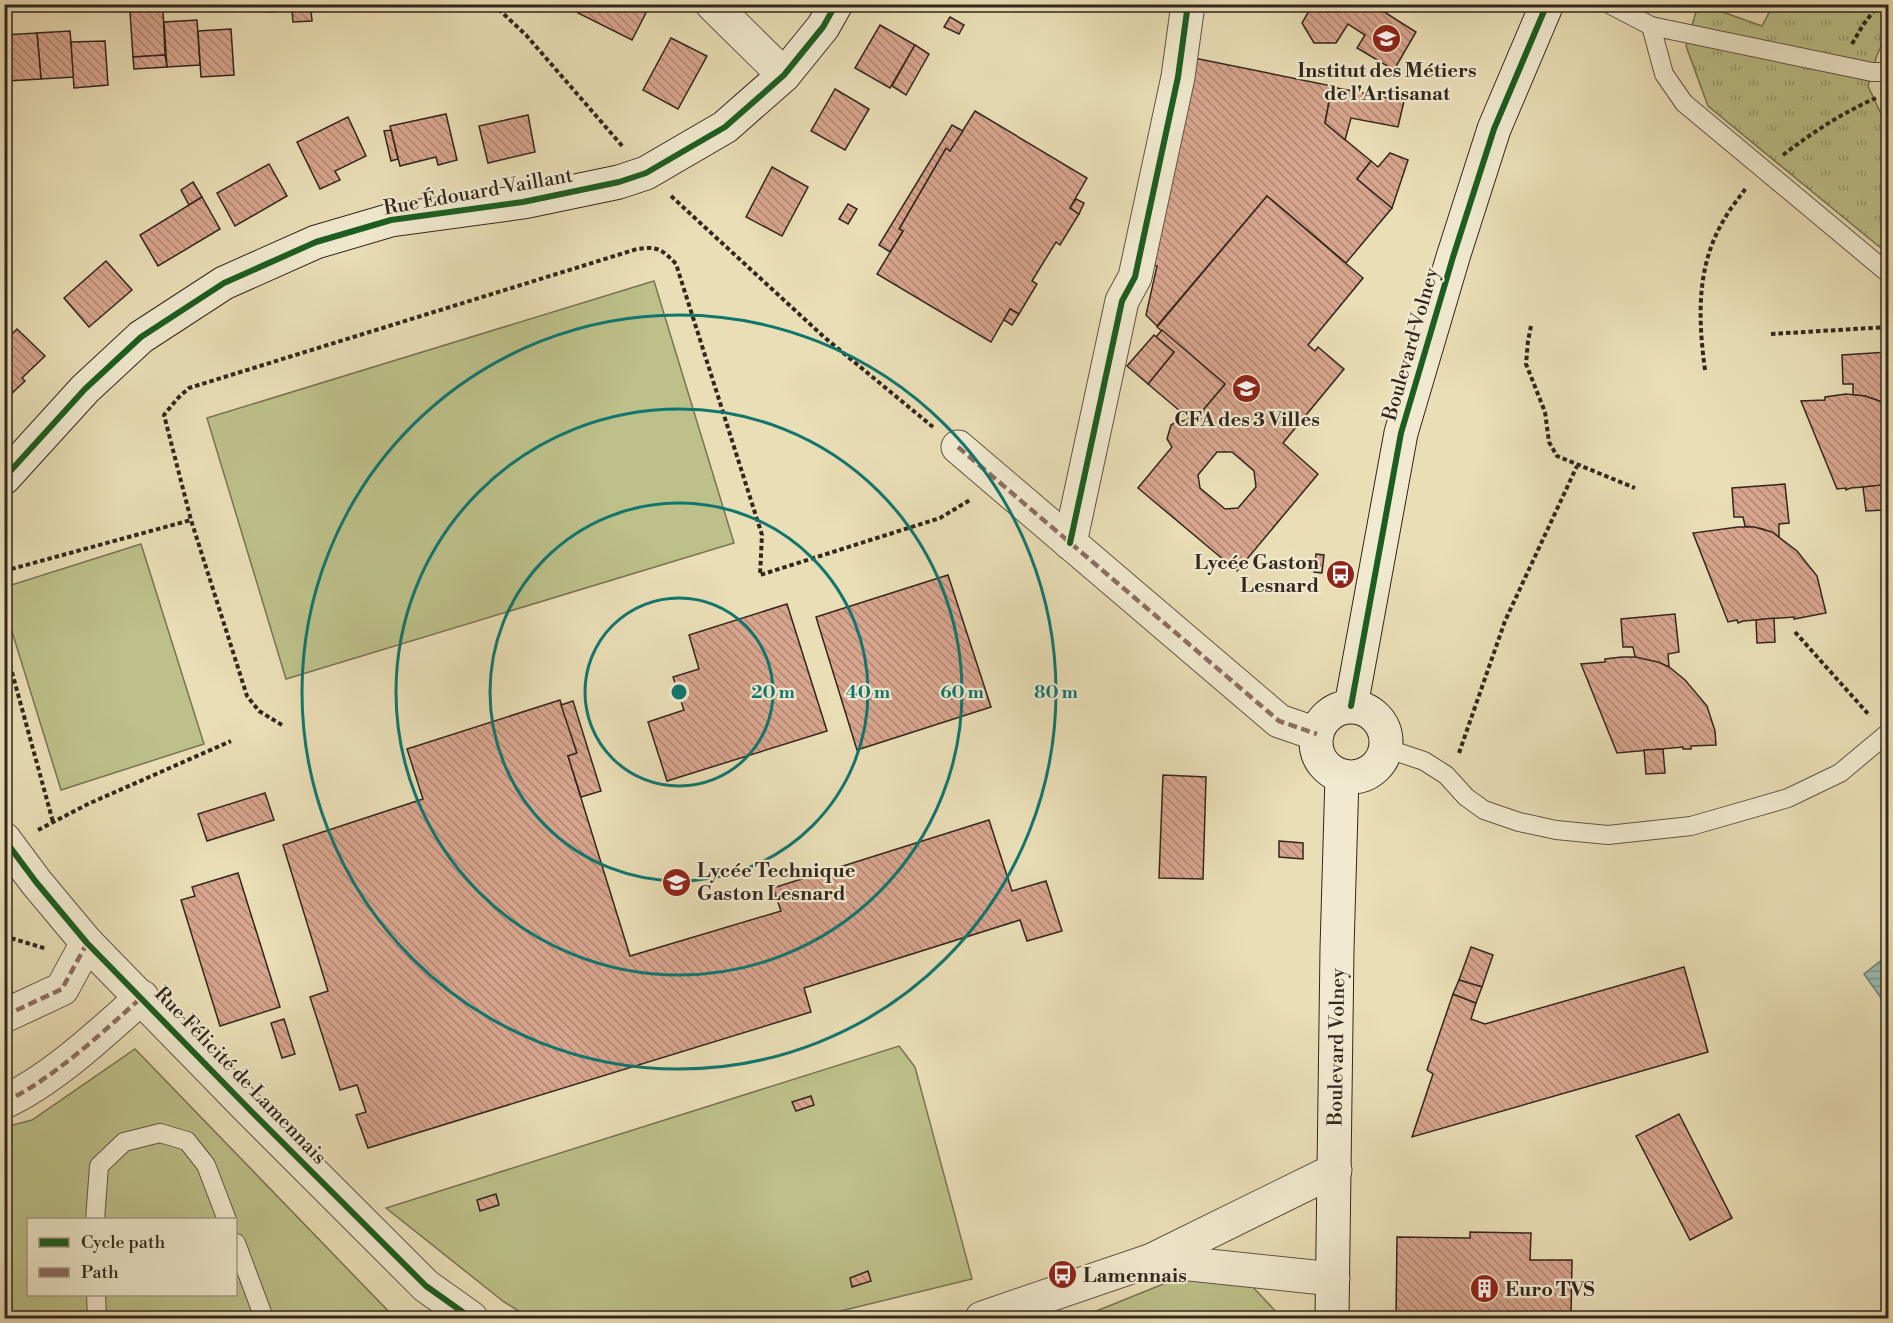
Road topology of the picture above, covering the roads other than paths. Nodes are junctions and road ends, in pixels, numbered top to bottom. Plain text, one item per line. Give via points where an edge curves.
1 (712, 4) edge
2 (836, 4) edge
3 (1188, 4) edge
4 (1547, 4) edge
5 (1609, 4) edge
6 (1651, 26) junction
7 (1888, 72) edge
8 (784, 75) junction
9 (1888, 273) edge
10 (958, 447) road end
11 (4, 478) edge
12 (1070, 543) junction
13 (1352, 706) junction
14 (1317, 734) junction
15 (1888, 734) edge
16 (1385, 748) junction
17 (1342, 776) junction
18 (17, 836) edge
19 (87, 943) junction
20 (142, 997) junction
21 (4, 1016) edge
22 (4, 1102) edge
23 (1335, 1170) junction
24 (95, 1218) edge
25 (225, 1218) edge
26 (237, 1246) edge
27 (1152, 1260) junction
28 (1333, 1279) junction
29 (96, 1296) edge
30 (97, 1318) edge
31 (264, 1318) edge
32 (471, 1318) edge
33 (982, 1318) edge
34 (1332, 1318) edge

1 - 8 street
2 - 8 street, Rue Édouard Vaillant via 823,27
3 - 12 street via 1166,136 1135,277 1122,301
4 - 13 street, Boulevard Volney via 1494,129 1401,433
5 - 6 lane
6 - 7 lane via 1872,72
6 - 9 lane via 1664,74 1684,103
8 - 11 street, Rue Édouard Vaillant via 725,127 646,173 524,202 391,220 316,242 225,283 141,336 85,389
10 - 12 street
12 - 14 street via 1279,721
13 - 14 street via 1329,714
13 - 16 street via 1377,720 1385,736
14 - 17 street via 1318,755
15 - 16 lane via 1840,772 1788,798 1691,826 1608,835 1556,830 1484,810 1446,775 1424,761
16 - 17 street via 1381,759 1365,774
17 - 23 street, Boulevard Volney
18 - 19 street, Rue Félicité de Lamennais via 36,882
19 - 20 street, Rue Félicité de Lamennais
19 - 21 street via 62,989
20 - 22 street via 27,1092
20 - 32 street, Rue Félicité de Lamennais via 426,1286
23 - 27 street
23 - 28 street, Boulevard Volney
24 - 25 lane via 99,1166 124,1142 160,1133 187,1141 206,1165
26 - 31 lane
27 - 28 street
27 - 33 street
28 - 34 street, Boulevard Volney
29 - 30 lane

